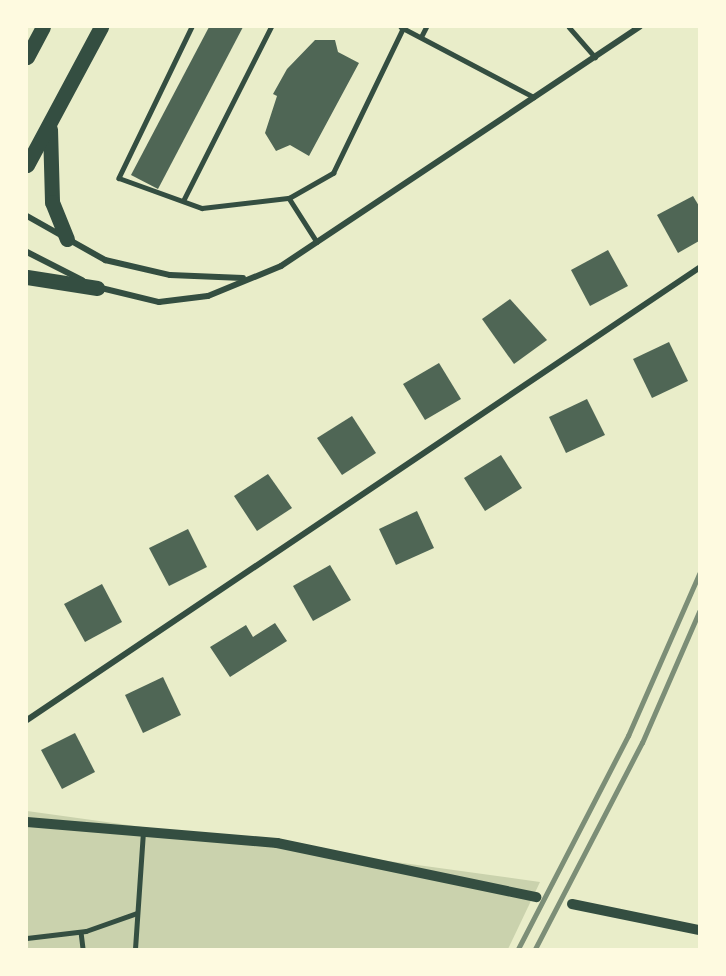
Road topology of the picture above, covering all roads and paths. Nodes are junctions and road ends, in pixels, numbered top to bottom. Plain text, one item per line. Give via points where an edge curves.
1 (42, 27) edge
2 (101, 27) edge
3 (192, 27) edge
4 (271, 27) edge
5 (426, 27) edge
6 (569, 27) edge
7 (640, 27) edge
8 (402, 28) edge
9 (421, 38) junction
10 (27, 43) edge
11 (27, 57) edge
12 (595, 57) junction
13 (534, 97) junction
14 (51, 123) junction
15 (27, 165) edge
16 (289, 198) junction
17 (183, 201) junction
18 (27, 216) edge
19 (67, 239) junction
20 (317, 242) junction
21 (27, 252) edge
22 (699, 268) edge
23 (27, 278) edge
24 (244, 278) junction
25 (97, 288) junction
26 (27, 720) edge
27 (27, 822) edge
28 (143, 831) junction
29 (536, 897) dead end
30 (572, 904) dead end
31 (137, 913) junction
32 (699, 930) edge
33 (81, 932) junction
34 (27, 938) edge
35 (83, 949) edge
36 (135, 949) edge

1 - 10 main road
1 - 11 main road
2 - 14 main road
3 - 17 lane via 119,178
4 - 17 lane
5 - 9 lane
6 - 12 lane
7 - 12 street
8 - 9 lane
8 - 16 lane via 333,173
9 - 13 lane
12 - 13 street
13 - 20 street
14 - 15 main road
14 - 19 main road via 50,183 54,210
16 - 17 lane via 202,208
16 - 20 lane
18 - 19 street
19 - 24 street via 105,260 170,276
20 - 24 street via 280,266
21 - 25 street
22 - 26 street
23 - 25 main road
24 - 25 street via 208,297 159,302
27 - 28 street
28 - 29 street via 277,843
28 - 31 lane
30 - 32 street
31 - 33 lane
31 - 36 lane
33 - 34 lane
33 - 35 lane

